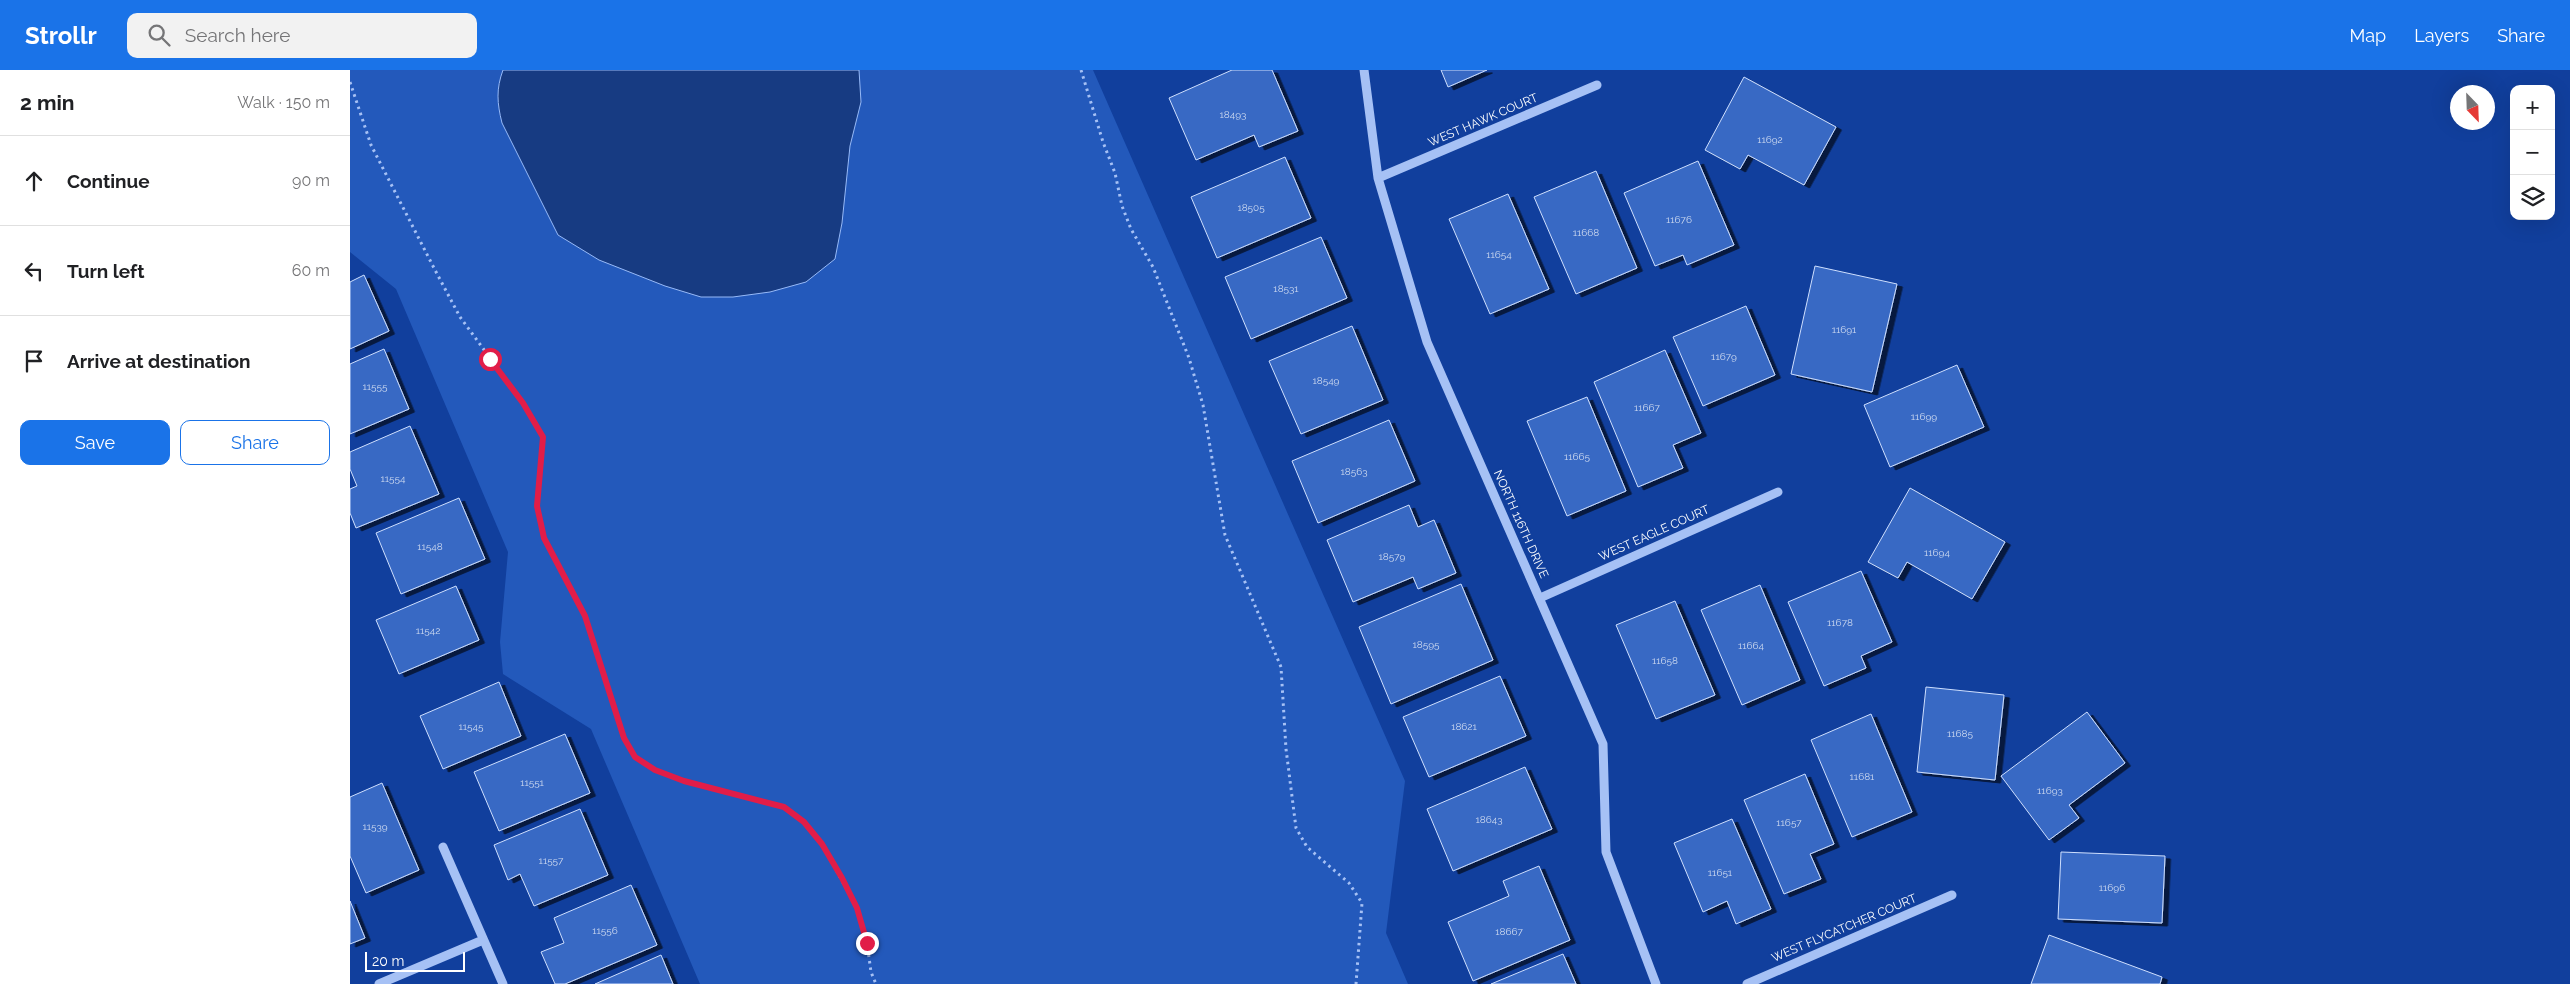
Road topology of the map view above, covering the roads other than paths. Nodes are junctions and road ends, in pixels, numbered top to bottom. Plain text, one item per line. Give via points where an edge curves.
1 (1364, 70) edge
2 (1597, 85) dead end
3 (1378, 178) junction
4 (1778, 492) dead end
5 (1540, 598) junction
6 (443, 847) dead end
7 (1952, 895) dead end
8 (483, 940) junction
9 (380, 984) edge
10 (503, 984) edge
11 (1656, 984) edge
12 (1747, 984) edge

1 - 3 street, NORTH 116TH DRIVE
2 - 3 street, WEST HAWK COURT
3 - 5 street, NORTH 116TH DRIVE via 1427,342
4 - 5 street, WEST EAGLE COURT
5 - 11 street, NORTH 116TH DRIVE via 1603,744 1606,852
6 - 8 street
7 - 12 street, WEST FLYCATCHER COURT
8 - 9 street
8 - 10 street

